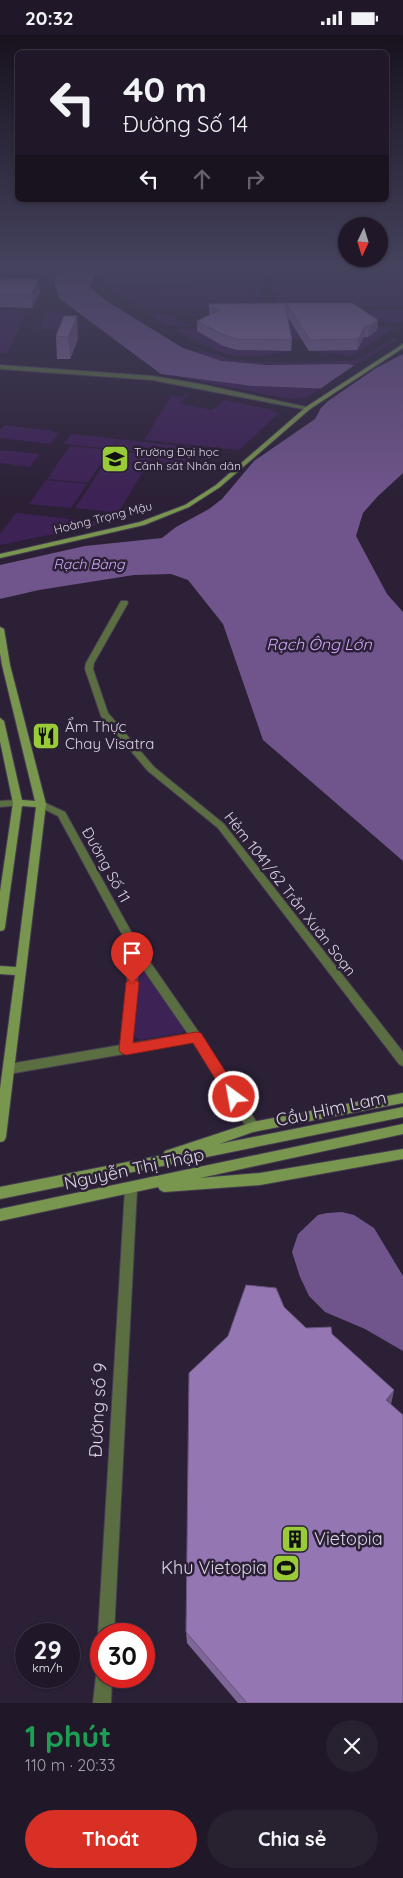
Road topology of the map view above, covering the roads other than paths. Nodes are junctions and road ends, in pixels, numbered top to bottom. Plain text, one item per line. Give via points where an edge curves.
1 (400, 343) edge
2 (403, 346) edge
3 (382, 356) junction
4 (0, 367) edge
5 (0, 371) edge
6 (118, 377) junction
7 (302, 409) junction
8 (77, 536) junction
9 (0, 549) edge
10 (0, 556) edge
11 (124, 603) dead end
12 (0, 629) edge
13 (0, 721) edge
14 (18, 803) junction
15 (0, 804) edge
16 (41, 804) junction
17 (0, 927) edge
18 (136, 949) junction
19 (0, 970) edge
20 (21, 971) junction
21 (196, 1037) junction
22 (126, 1050) junction
23 (403, 1061) edge
24 (9, 1069) junction
25 (403, 1098) edge
26 (403, 1112) edge
27 (253, 1127) junction
28 (403, 1129) edge
29 (0, 1137) edge
30 (266, 1140) joint
31 (403, 1154) edge
32 (128, 1169) junction
33 (131, 1189) junction
34 (0, 1193) edge
35 (0, 1215) edge
36 (107, 1623) edge
37 (103, 1688) edge
38 (102, 1703) edge

1 - 3 main road
2 - 3 main road
3 - 7 main road, Hoàng Trọng Mậu
4 - 6 street
5 - 6 street
6 - 7 street
7 - 8 main road, Hoàng Trọng Mậu via 218,486 196,501 142,523
8 - 9 main road, Hoàng Trọng Mậu
8 - 10 main road, Hoàng Trọng Mậu
11 - 23 street, Hẻm 1041/62 Trần Xuân Soạn via 90,663 89,669 104,714 151,769 221,826
12 - 16 main road
13 - 14 main road
14 - 15 street
14 - 16 main road
14 - 17 main road
16 - 18 street, Đường Số 11 via 62,814
16 - 20 main road
18 - 21 street, Đường Số 11
18 - 22 street
19 - 20 main road
20 - 24 main road
21 - 22 street
21 - 27 street, Đường Số 11
22 - 24 street
24 - 29 main road
25 - 27 main road
26 - 30 main road, Cầu Him Lam
27 - 32 main road
28 - 33 main road, Nguyễn Thị Thập
30 - 32 main road, Nguyễn Thị Thập
31 - 33 main road via 260,1179
32 - 34 main road, Nguyễn Thị Thập
33 - 35 main road, Nguyễn Thị Thập
33 - 36 street, Đường số 9
37 - 38 street

